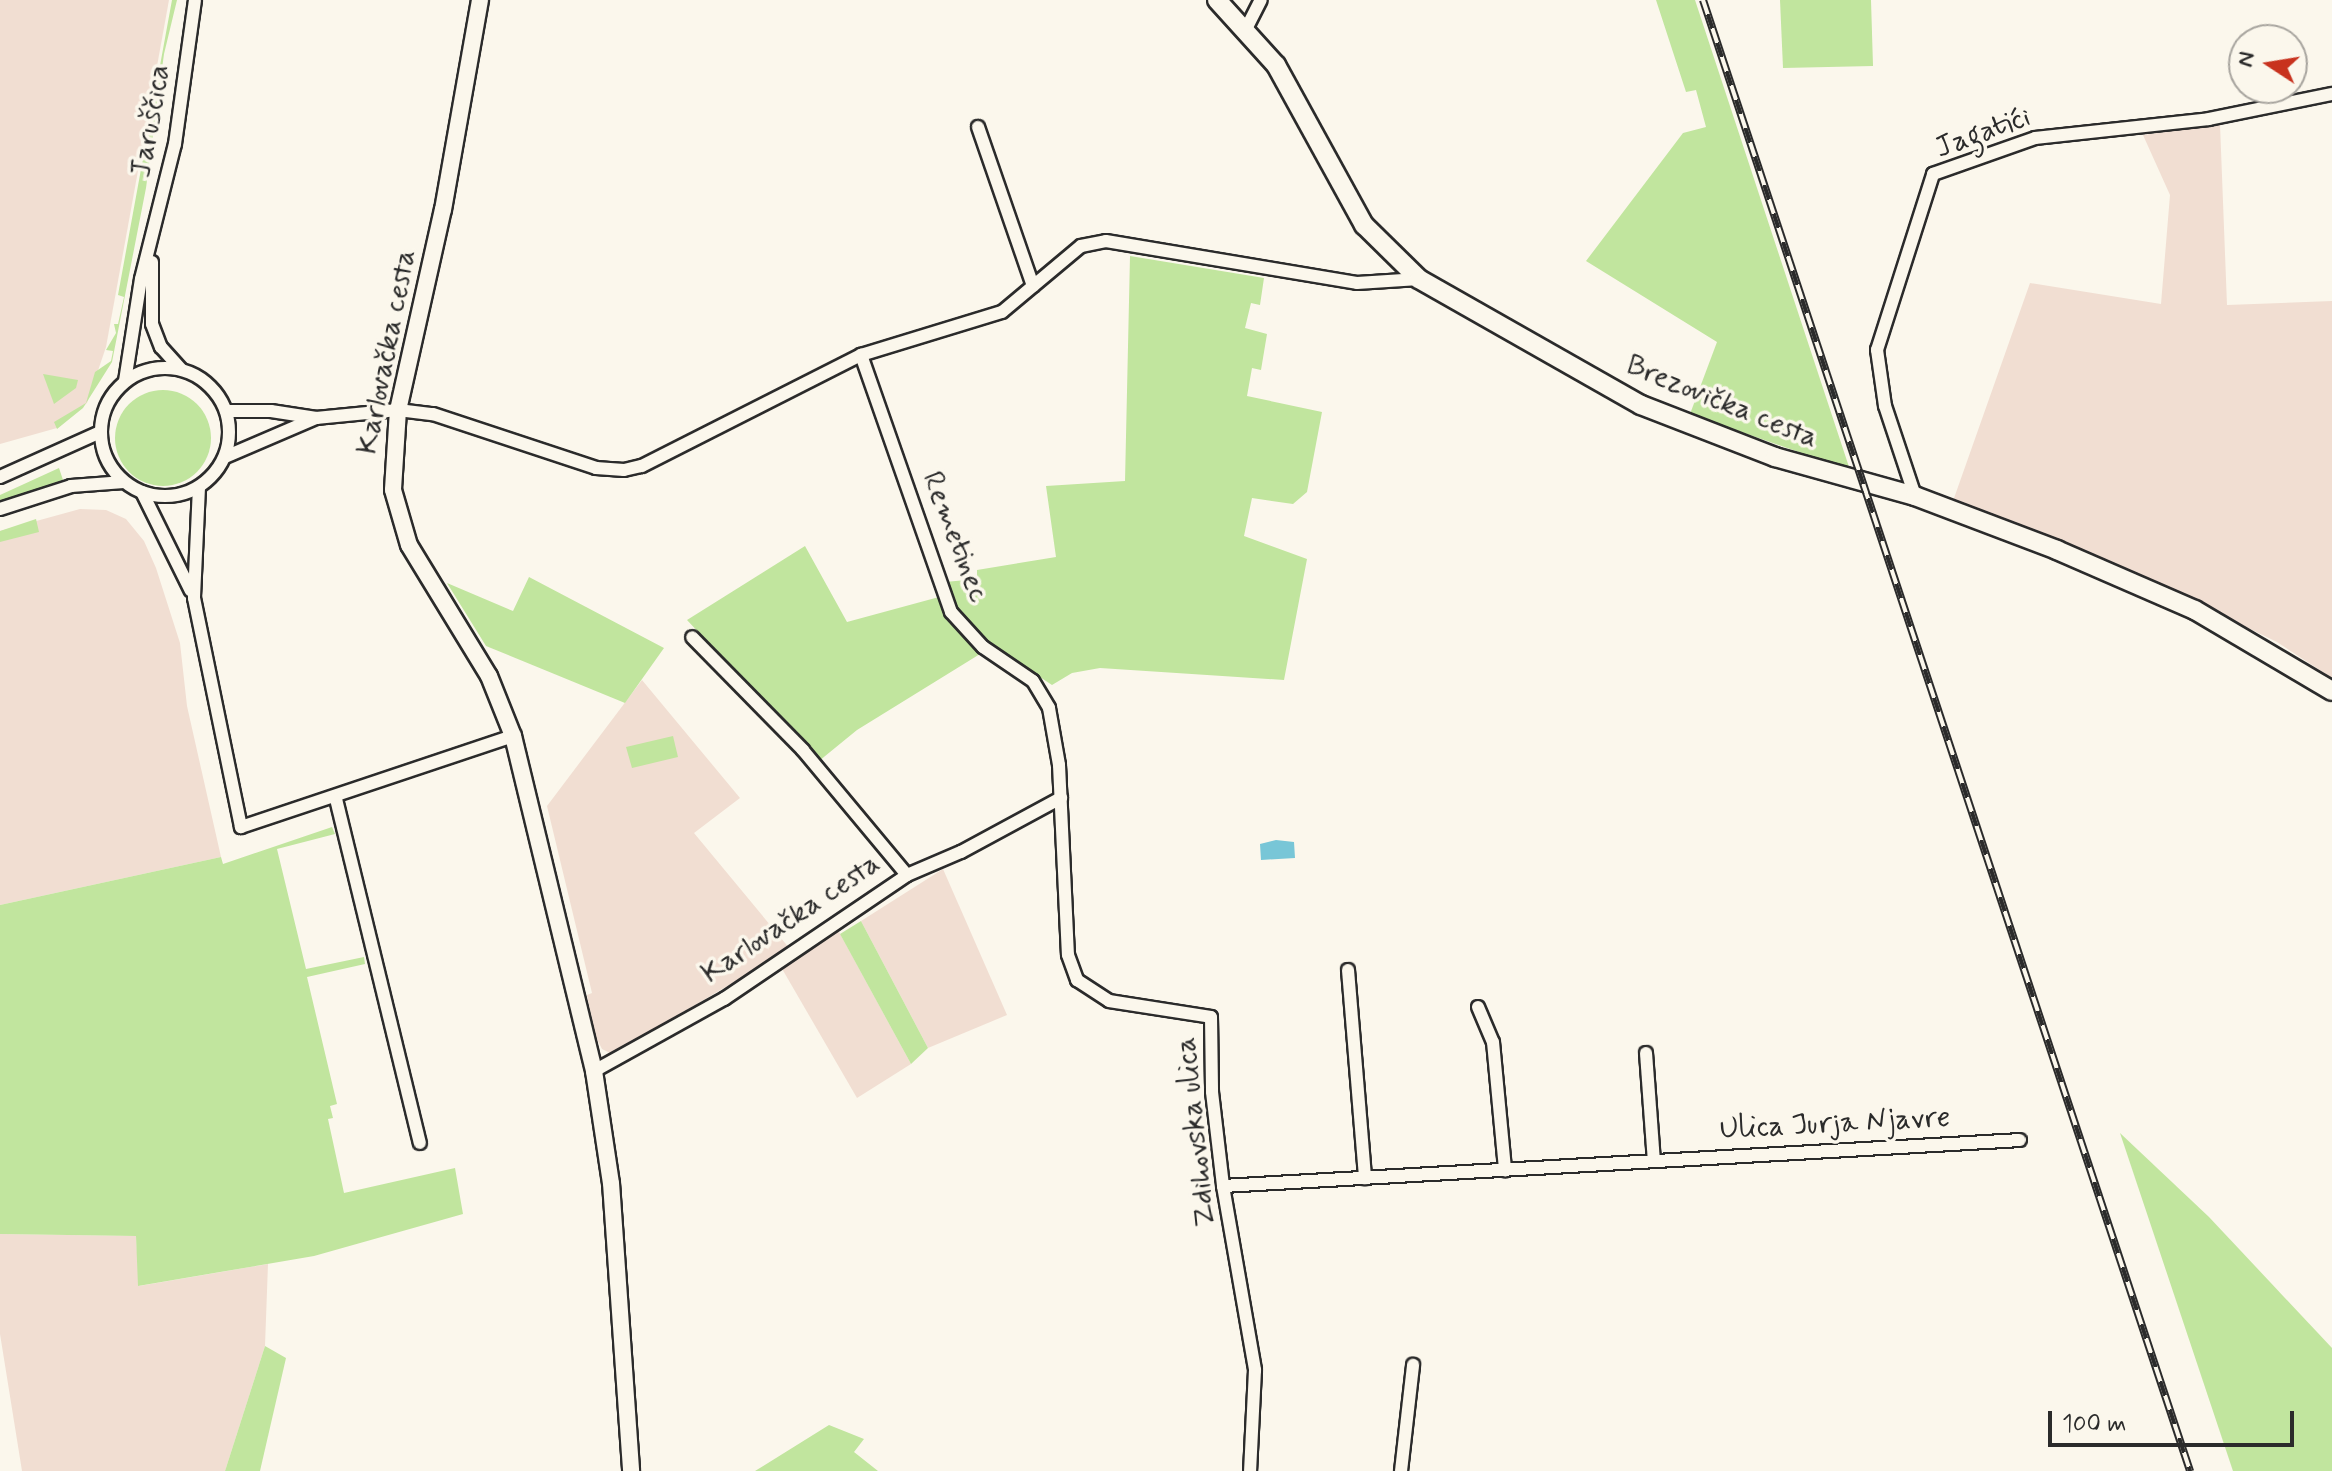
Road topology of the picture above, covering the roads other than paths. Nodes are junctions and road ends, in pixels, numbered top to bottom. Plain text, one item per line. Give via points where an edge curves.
1 (195, 0) edge
2 (480, 0) edge
3 (1217, 0) edge
4 (1261, 0) edge
5 (1247, 27) junction
6 (2332, 94) edge
7 (978, 127) dead end
8 (152, 251) junction
9 (1419, 279) junction
10 (1033, 286) junction
11 (861, 355) junction
12 (181, 369) junction
13 (125, 381) junction
14 (398, 410) junction
15 (226, 411) junction
16 (316, 418) junction
17 (100, 432) junction
18 (225, 457) junction
19 (0, 477) edge
20 (124, 482) junction
21 (199, 487) junction
22 (142, 492) junction
23 (1915, 496) junction
24 (0, 509) edge
25 (194, 598) junction
26 (692, 637) dead end
27 (2332, 691) edge
28 (513, 736) junction
29 (1061, 798) junction
30 (336, 799) junction
31 (907, 875) junction
32 (1348, 970) dead end
33 (1478, 1007) dead end
34 (1646, 1053) dead end
35 (594, 1071) junction
36 (2020, 1140) dead end
37 (420, 1143) dead end
38 (1654, 1161) junction
39 (1505, 1170) junction
40 (1365, 1178) junction
41 (1223, 1186) junction
42 (1413, 1365) dead end
43 (631, 1471) edge
44 (1250, 1471) edge
45 (1401, 1471) edge

1 - 8 street, Jaruščica via 184,97
2 - 14 street, Karlovačka cesta via 443,209
3 - 5 main road, Brezovička cesta
4 - 5 street
5 - 9 main road, Brezovička cesta via 1276,65 1364,225
6 - 23 street, Jagatići via 2209,119 2035,138 1933,174 1877,350 1885,406
7 - 10 street
8 - 12 street, Jaruščica via 152,324 161,347
8 - 13 street, Jaruščica via 132,322
9 - 10 street via 1357,283 1106,241 1081,246
9 - 23 main road, Brezovička cesta via 1641,405 1788,461
10 - 11 street via 1002,312
11 - 14 street via 642,466 624,470 596,468 433,414
11 - 29 street, Remetinec via 951,612 966,632 1025,674 1043,694
12 - 13 street via 161,367
12 - 15 street via 216,392
13 - 17 street via 107,404
14 - 16 street
14 - 28 street, Karlovačka cesta via 392,455 399,520 489,676
15 - 16 street
15 - 18 street
16 - 18 street
17 - 19 street
17 - 20 street via 111,468
18 - 21 street
20 - 22 street
20 - 24 street via 71,486
21 - 22 street via 171,495
21 - 25 street
22 - 25 street
23 - 27 main road, Brezovička cesta via 2195,610
25 - 30 street via 241,827
26 - 31 street, Karlovačka cesta via 803,750
28 - 30 street
28 - 35 street, Karlovačka cesta
29 - 31 street
29 - 41 street, Zdihovska ulica via 1072,969 1098,998 1211,1017 1212,1092
30 - 37 street
31 - 35 street, Karlovačka cesta via 724,999
32 - 40 street
33 - 39 street via 1493,1042
34 - 38 street
35 - 43 street, Karlovačka cesta via 611,1183
36 - 38 street, Ulica Jurja Njavre
38 - 39 street, Ulica Jurja Njavre
39 - 40 street, Ulica Jurja Njavre
40 - 41 street, Ulica Jurja Njavre
41 - 44 street, Zdihovska ulica via 1255,1370
42 - 45 street

